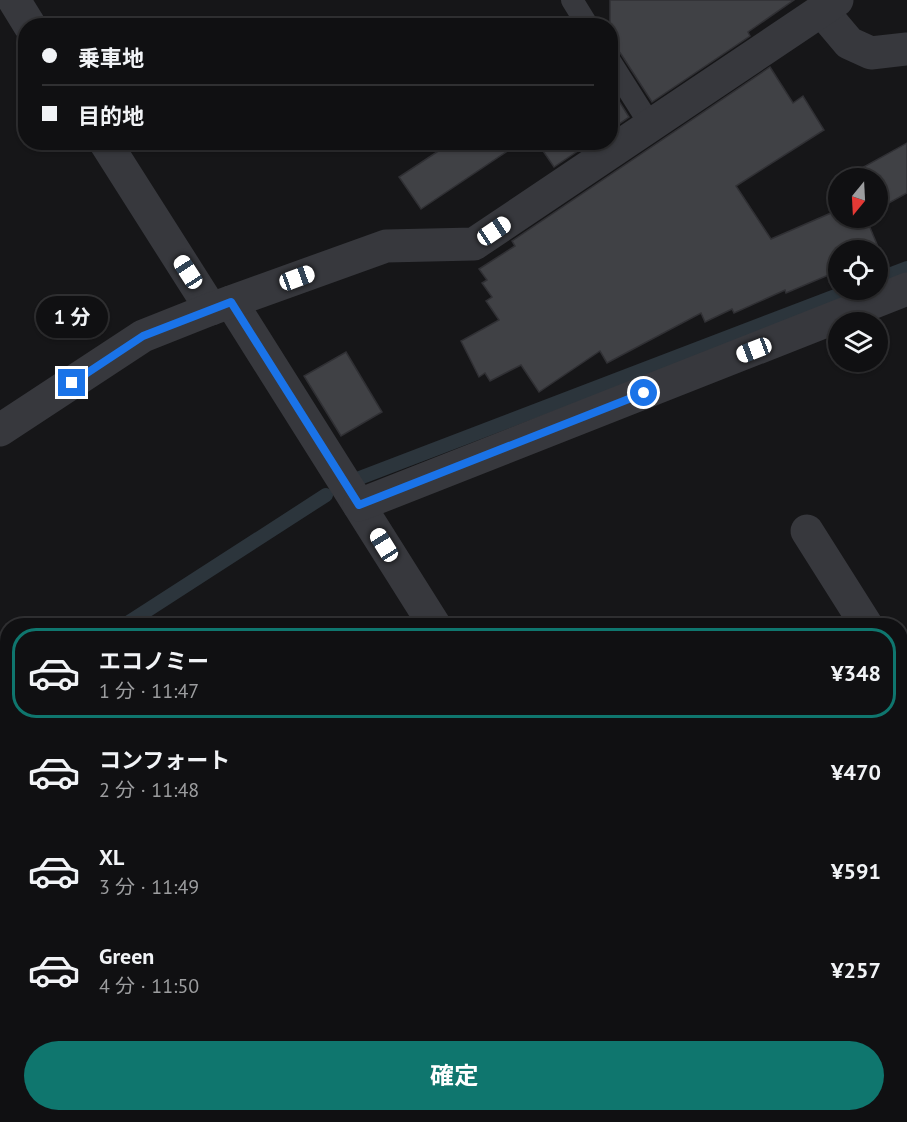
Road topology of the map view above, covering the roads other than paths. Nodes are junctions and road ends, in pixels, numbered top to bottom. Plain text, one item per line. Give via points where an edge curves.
1 (14, 0) edge
2 (572, 0) edge
3 (832, 3) edge
4 (25, 18) edge
5 (583, 18) edge
6 (907, 49) edge
7 (618, 74) edge
8 (651, 126) junction
9 (618, 148) edge
10 (111, 150) edge
11 (615, 150) edge
12 (907, 289) edge
13 (221, 305) junction
14 (0, 429) edge
15 (359, 505) junction
16 (807, 531) dead end
17 (430, 618) edge
18 (862, 618) edge

1 - 4 street
2 - 5 lane
3 - 6 street via 849,44 871,53
3 - 8 street
7 - 8 lane
8 - 9 street
10 - 13 street
11 - 13 street via 474,244 386,246
12 - 15 street
13 - 14 street via 143,336
13 - 15 street
15 - 17 street
16 - 18 street

